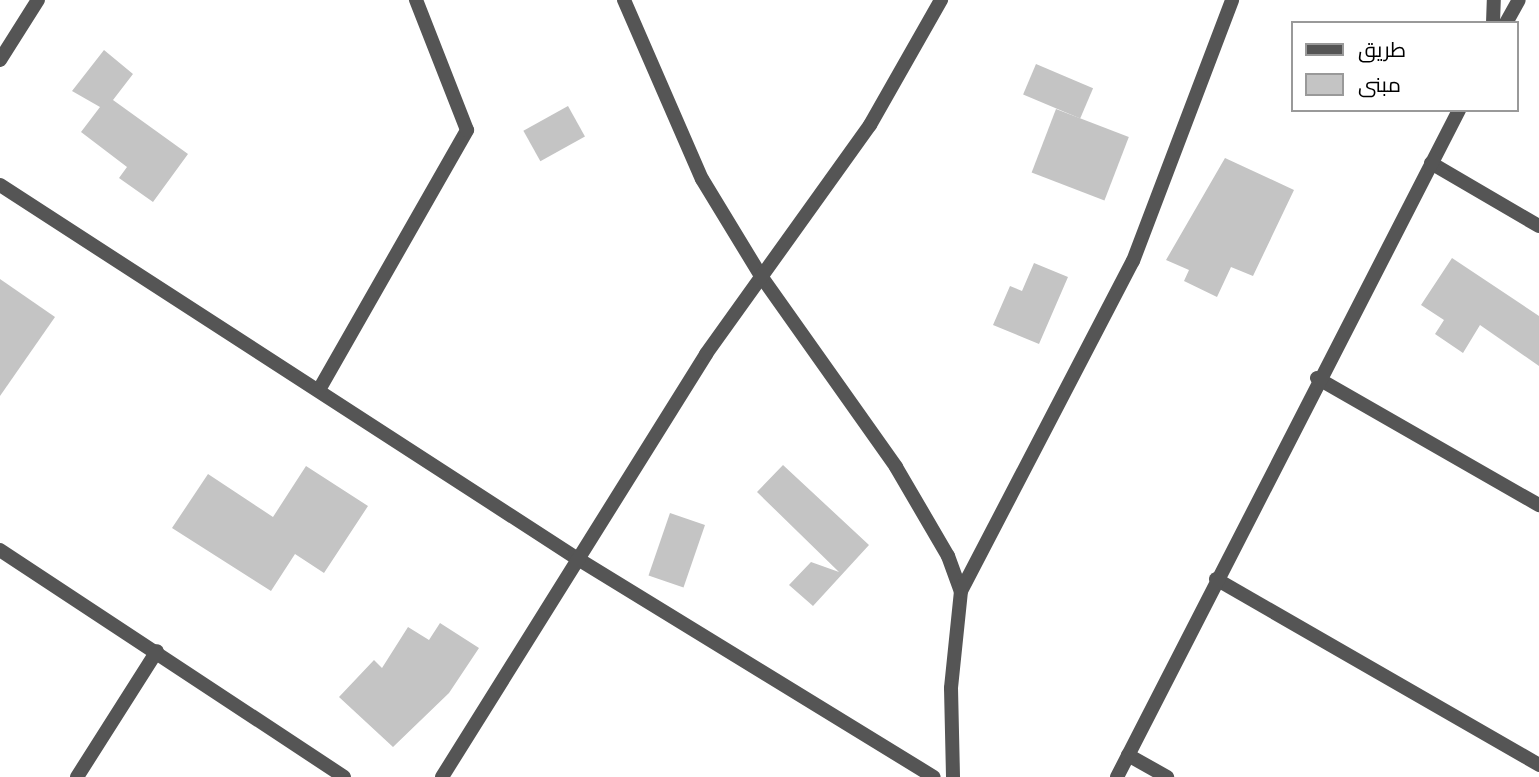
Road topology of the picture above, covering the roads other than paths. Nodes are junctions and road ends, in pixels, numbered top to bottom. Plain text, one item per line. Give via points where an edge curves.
1 (38, 0) edge
2 (416, 0) edge
3 (624, 0) edge
4 (941, 0) edge
5 (1232, 0) edge
6 (1494, 0) edge
7 (1519, 0) edge
8 (1493, 21) edge
9 (1507, 21) edge
10 (0, 60) edge
11 (1458, 112) edge
12 (1431, 163) junction
13 (0, 184) edge
14 (1539, 226) edge
15 (761, 276) junction
16 (1317, 378) junction
17 (320, 388) junction
18 (1539, 505) edge
19 (0, 550) edge
20 (578, 559) junction
21 (1216, 579) junction
22 (961, 591) junction
23 (157, 651) junction
24 (1128, 755) junction
25 (1539, 765) edge
26 (77, 777) edge
27 (344, 777) edge
28 (442, 777) edge
29 (934, 777) edge
30 (953, 777) edge
31 (1117, 777) edge
32 (1167, 777) edge

1 - 10 street
2 - 17 street via 467,130
3 - 15 street via 702,179
4 - 15 street via 870,125
5 - 22 street via 1133,261
6 - 8 street
7 - 9 street
11 - 12 street
12 - 14 street
12 - 16 street
13 - 17 street
15 - 20 street
15 - 22 street via 896,467 937,535
16 - 18 street
16 - 21 street
17 - 20 street
19 - 23 street
20 - 28 street
20 - 29 street
21 - 24 street
21 - 25 street
22 - 30 street via 951,688
23 - 26 street
23 - 27 street
24 - 31 street
24 - 32 street

